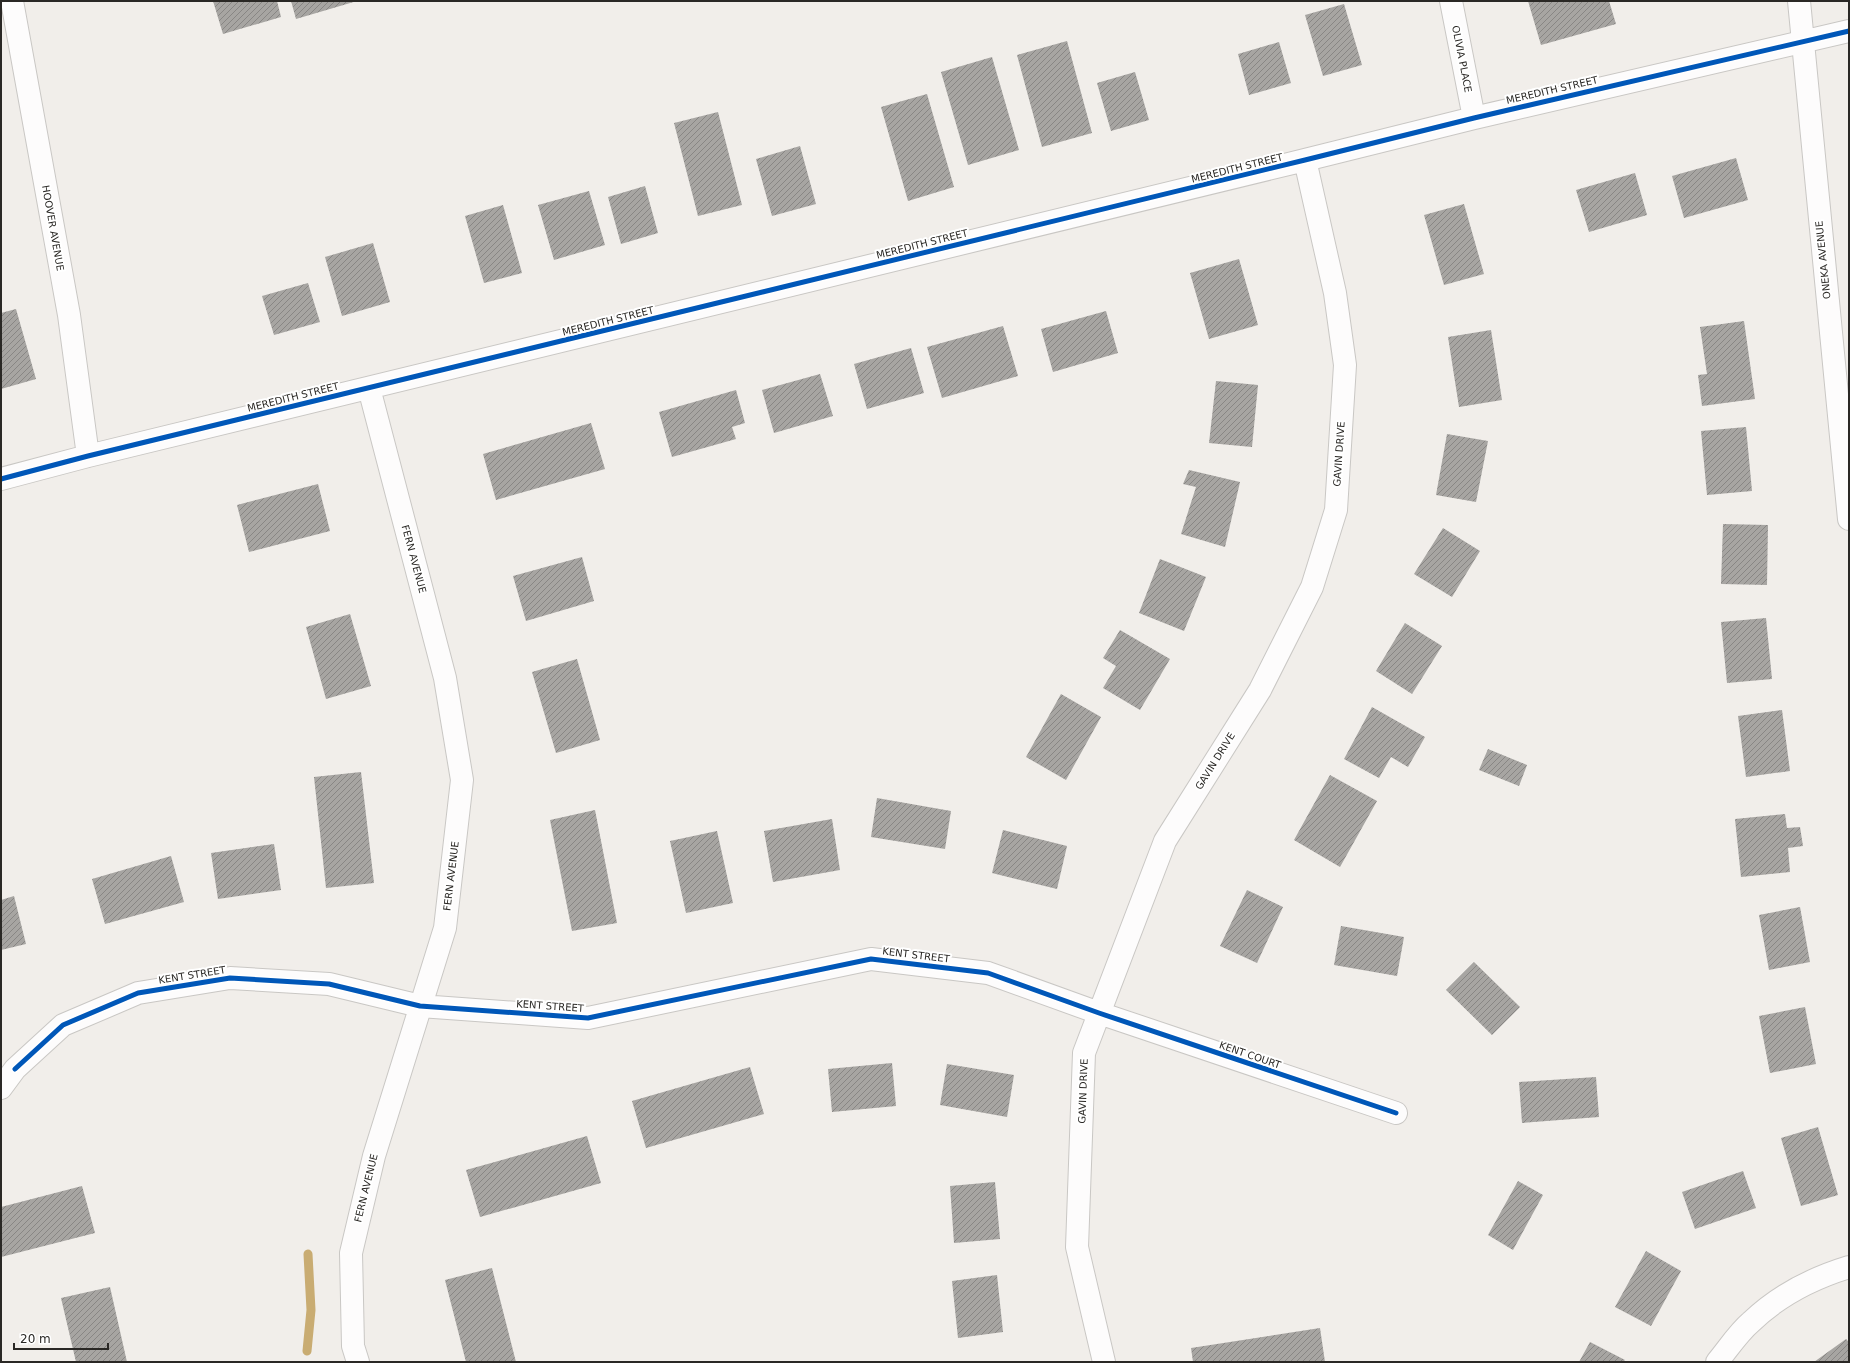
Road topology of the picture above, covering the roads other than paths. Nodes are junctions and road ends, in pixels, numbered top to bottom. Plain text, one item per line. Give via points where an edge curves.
1 (12, 1) edge
2 (1451, 1) edge
3 (1799, 1) edge
4 (1849, 32) edge
5 (1802, 42) junction
6 (1474, 118) junction
7 (1305, 160) junction
8 (369, 388) junction
9 (88, 456) junction
10 (1, 479) edge
11 (1849, 519) edge
12 (420, 1006) junction
13 (1099, 1013) junction
14 (1, 1088) edge
15 (1396, 1113) dead end
16 (1849, 1267) edge
17 (358, 1362) edge
18 (1104, 1362) edge
19 (1717, 1362) edge

1 - 9 street, HOOVER AVENUE via 69,315
2 - 6 street, OLIVIA PLACE
3 - 5 street, ONEKA AVENUE
4 - 5 street, MEREDITH STREET
5 - 6 street, MEREDITH STREET
5 - 11 street, ONEKA AVENUE
6 - 7 street, MEREDITH STREET
7 - 8 street, MEREDITH STREET
7 - 13 street, GAVIN DRIVE via 1335,293 1345,365 1336,510 1312,587 1260,690 1165,841
8 - 9 street, MEREDITH STREET
8 - 12 street, FERN AVENUE via 445,678 462,780 445,928
9 - 10 street, MEREDITH STREET
12 - 13 street, KENT STREET via 588,1018 871,959 988,973
12 - 14 street, KENT STREET via 329,984 230,978 138,993 63,1025 15,1069
12 - 17 street, FERN AVENUE via 374,1156 351,1253 353,1346
13 - 15 street, KENT COURT
13 - 18 street, GAVIN DRIVE via 1084,1053 1077,1247
16 - 19 street via 1825,1274 1785,1295 1750,1322

